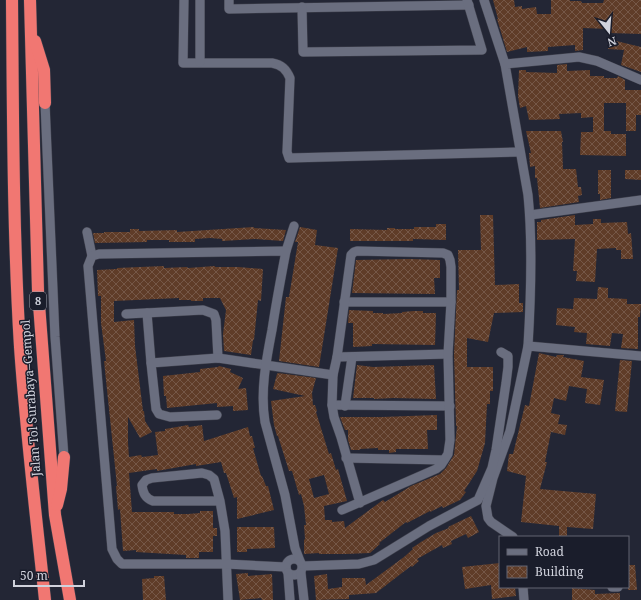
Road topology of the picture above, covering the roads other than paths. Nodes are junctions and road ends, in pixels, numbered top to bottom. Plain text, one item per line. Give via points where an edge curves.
1 (12, 0) edge
2 (30, 0) edge
3 (184, 0) edge
4 (200, 0) edge
5 (229, 0) edge
6 (484, 0) edge
7 (468, 2) edge
8 (302, 8) junction
9 (30, 29) junction
10 (200, 62) junction
11 (506, 64) junction
12 (641, 80) edge
13 (45, 103) joint
14 (520, 152) junction
15 (641, 200) edge
16 (530, 215) junction
17 (294, 226) dead end
18 (87, 232) dead end
19 (286, 251) junction
20 (92, 256) junction
21 (344, 302) junction
22 (451, 302) junction
23 (147, 313) junction
24 (126, 314) dead end
25 (528, 346) junction
26 (500, 352) dead end
27 (448, 354) junction
28 (641, 356) edge
29 (337, 357) junction
30 (352, 357) junction
31 (218, 358) junction
32 (151, 363) junction
33 (266, 365) junction
34 (333, 374) junction
35 (332, 405) junction
36 (345, 406) junction
37 (450, 406) junction
38 (217, 415) dead end
39 (64, 457) joint
40 (346, 458) junction
41 (444, 460) junction
42 (220, 501) junction
43 (360, 503) junction
44 (342, 510) dead end
45 (54, 515) junction
46 (512, 536) edge
47 (294, 548) junction
48 (226, 564) junction
49 (287, 567) junction
50 (302, 567) junction
51 (523, 588) edge
52 (45, 600) edge
53 (70, 600) edge
54 (228, 600) edge
55 (290, 600) edge
56 (304, 600) edge
57 (524, 600) edge

1 - 52 highway, Jalan Tol Surabaya–Gempol / 8 via 13,172 20,347
2 - 9 highway, Jalan Tol Surabaya–Gempol / 8
3 - 10 street via 183,63
4 - 10 street
5 - 8 street via 229,9
6 - 11 street
7 - 8 street
7 - 8 street via 482,50 303,52
9 - 13 highway via 44,70
9 - 45 highway, Jalan Tol Surabaya–Gempol / 8 via 38,291
10 - 14 street via 272,63 279,64 286,70 290,78 287,152 289,158
11 - 12 street via 579,57 597,61
11 - 14 street
13 - 39 street via 55,337
14 - 16 street
15 - 16 street
16 - 25 street via 531,284
17 - 19 street
18 - 20 street
19 - 20 street
19 - 33 street
20 - 48 street via 88,266 112,549 122,564
21 - 22 street
21 - 22 street via 351,255 357,251 448,255 451,267
21 - 29 street
22 - 27 street
23 - 24 street
23 - 31 street via 203,310 214,314
23 - 32 street
25 - 28 street
25 - 46 street via 510,431 486,506 491,522
26 - 50 street via 508,356 502,417 492,468 478,500 374,560 359,564
27 - 30 street
27 - 37 street
29 - 30 street
29 - 34 street
30 - 36 street
31 - 32 street
31 - 33 street
32 - 38 street via 156,410 159,414 170,417
33 - 34 street
33 - 47 street via 263,410 285,495
34 - 35 street
35 - 36 street
35 - 40 street
36 - 37 street
37 - 41 street via 450,446
39 - 45 highway via 61,489
40 - 41 street
40 - 43 street
41 - 43 street via 436,469
42 - 42 street via 214,479 202,473 152,478 142,484 147,499 153,501
42 - 48 street via 225,531
43 - 44 street
45 - 53 highway, Jalan Tol Surabaya–Gempol / 8
47 - 49 street
47 - 50 street
48 - 49 street
48 - 54 street
49 - 50 street via 294,559
49 - 50 street via 293,576 299,575
49 - 55 street
50 - 56 street
51 - 57 street

